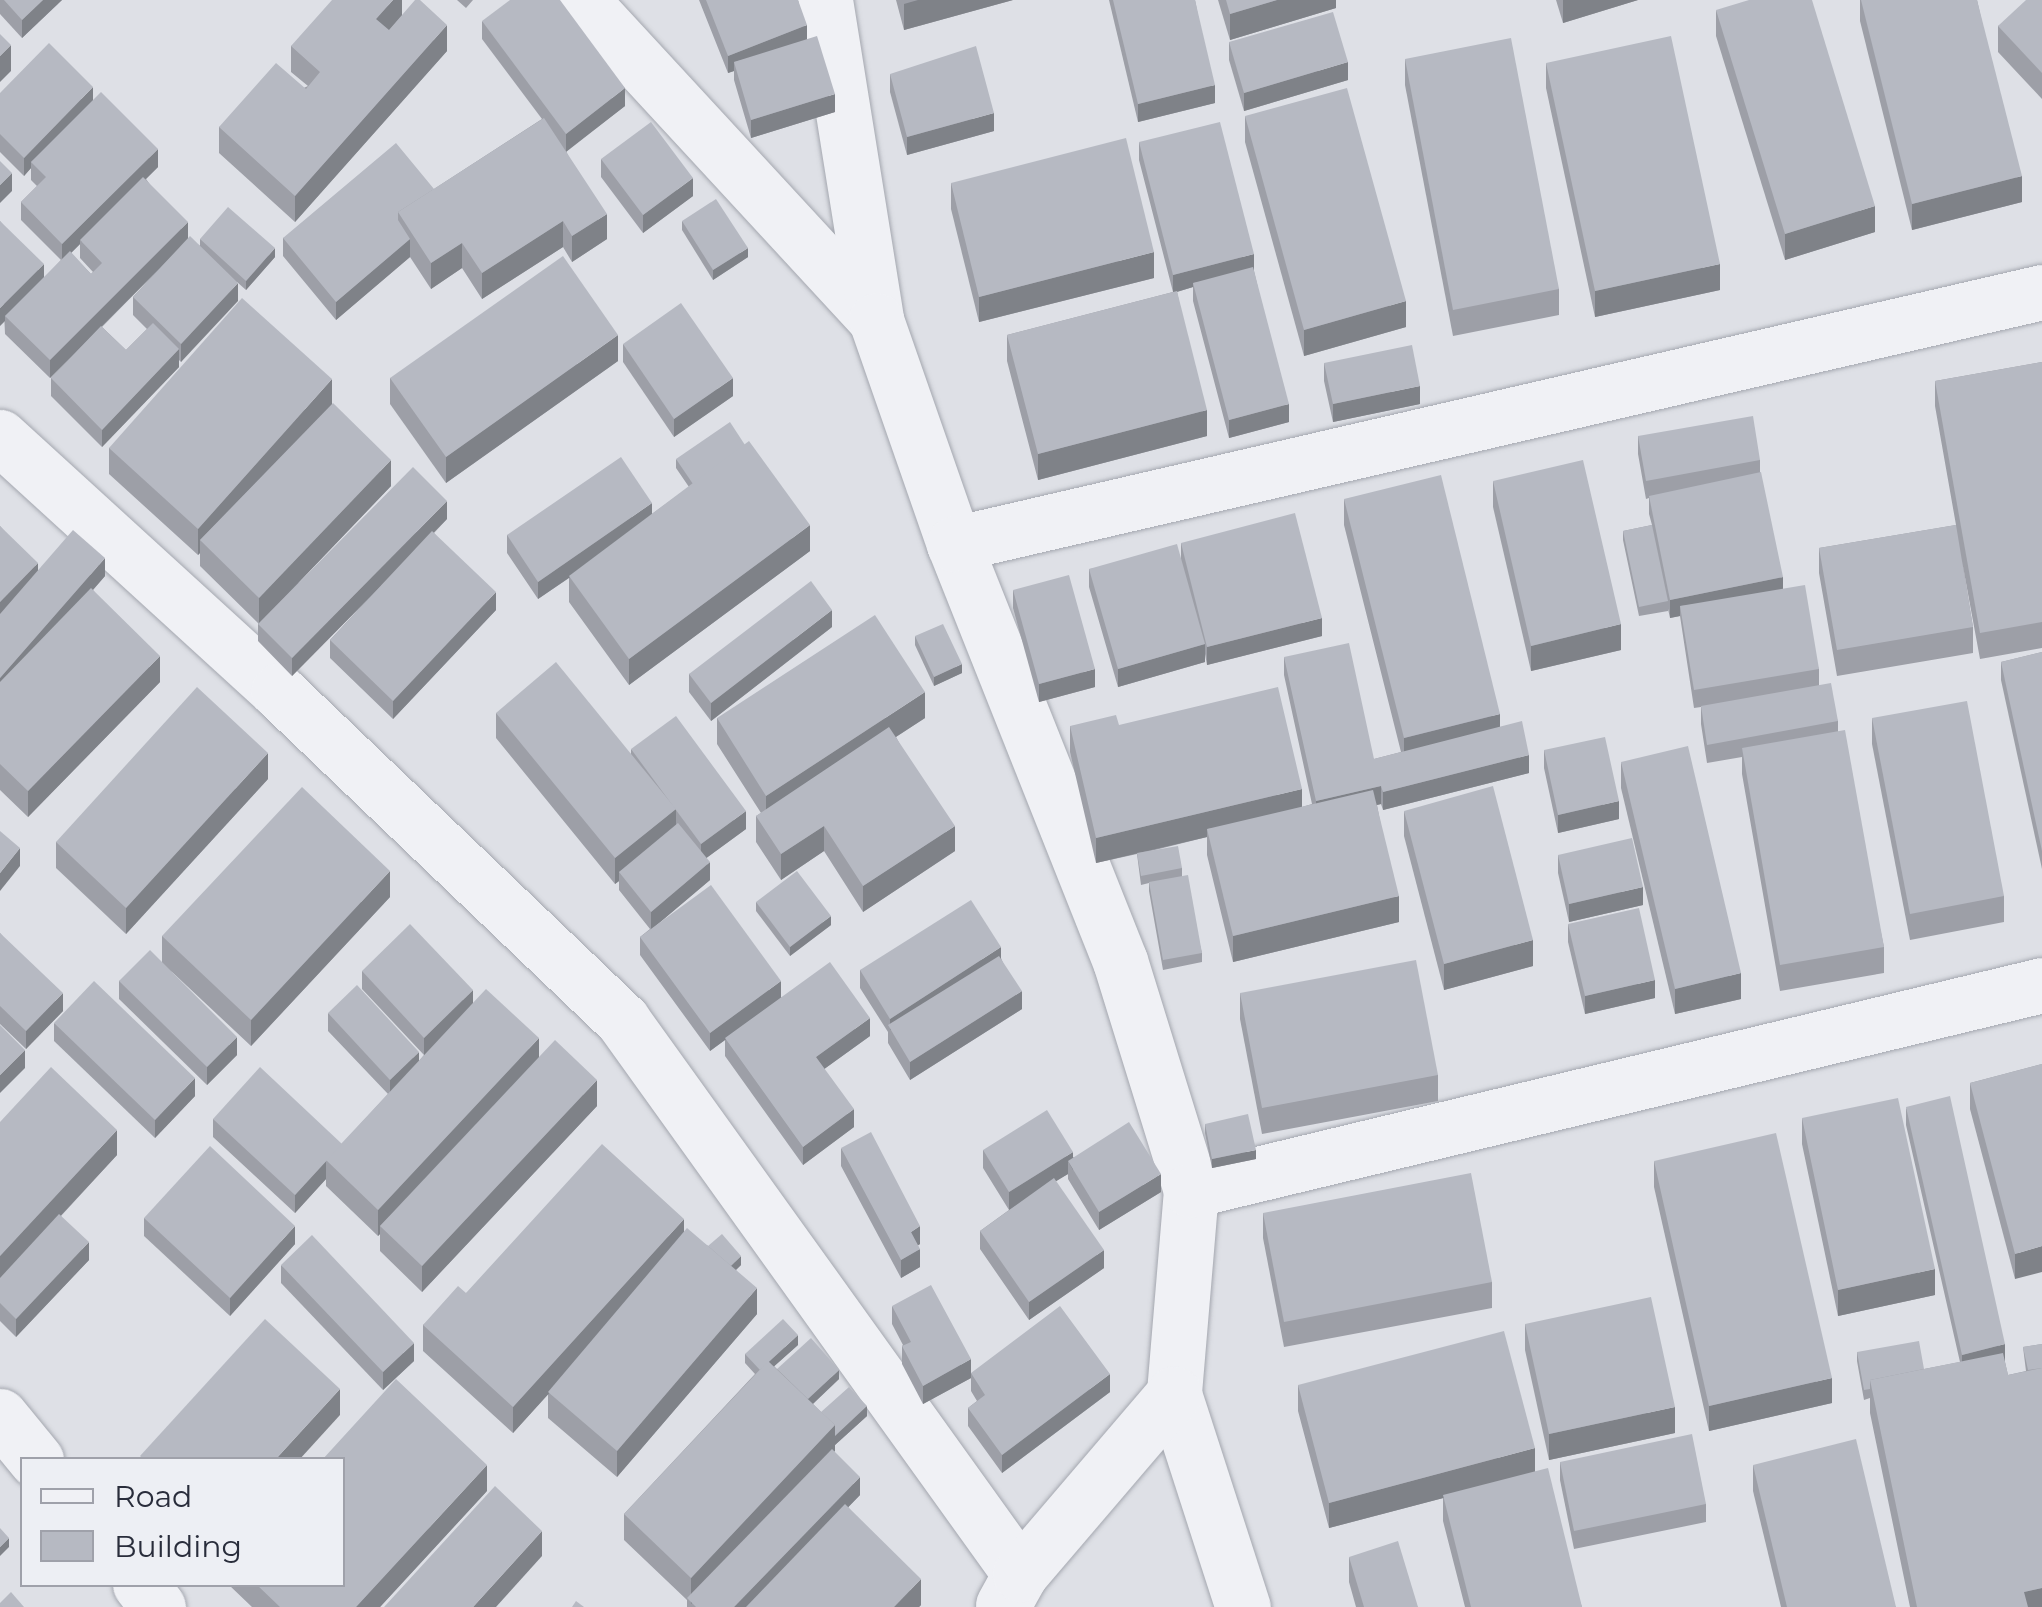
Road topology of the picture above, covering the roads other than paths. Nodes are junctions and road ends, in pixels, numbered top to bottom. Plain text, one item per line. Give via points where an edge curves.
1 (581, 0) edge
2 (825, 0) edge
3 (2042, 292) edge
4 (876, 320) junction
5 (0, 437) edge
6 (954, 544) junction
7 (2042, 984) edge
8 (1190, 1190) junction
9 (1174, 1394) junction
10 (0, 1416) edge
11 (34, 1457) edge
12 (142, 1587) edge
13 (1011, 1590) edge
14 (158, 1607) edge
15 (1243, 1607) edge

1 - 4 street
2 - 4 street
3 - 6 street
4 - 6 street
5 - 13 street via 623,1021
6 - 8 street via 1120,961
7 - 8 street
8 - 9 street
9 - 13 street
9 - 15 street
10 - 11 street
12 - 14 street

